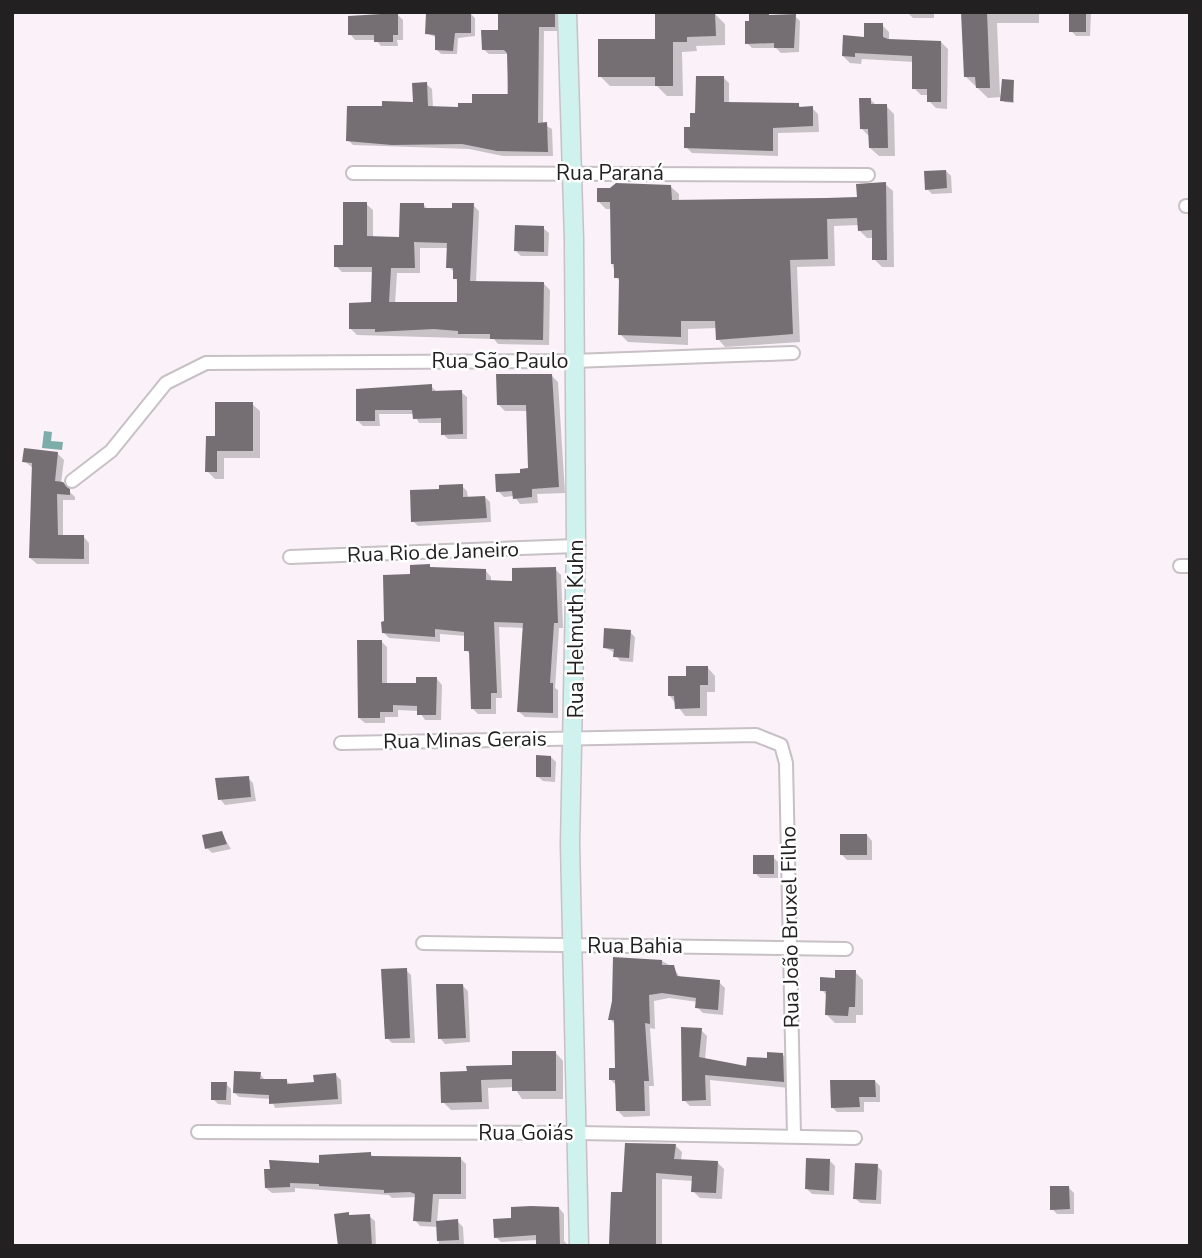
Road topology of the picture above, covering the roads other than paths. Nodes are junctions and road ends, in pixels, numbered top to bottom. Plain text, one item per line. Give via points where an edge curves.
1 (567, 12) edge
2 (353, 173) dead end
3 (572, 173) junction
4 (868, 175) dead end
5 (793, 353) dead end
6 (573, 361) junction
7 (72, 481) dead end
8 (576, 546) junction
9 (290, 557) dead end
10 (756, 735) joint
11 (575, 737) junction
12 (341, 743) dead end
13 (424, 943) dead end
14 (573, 945) junction
15 (792, 947) junction
16 (846, 949) dead end
17 (198, 1132) dead end
18 (578, 1133) junction
19 (794, 1136) junction
20 (855, 1138) dead end
21 (579, 1246) edge

1 - 3 main road, Rua Helmuth Kuhn
2 - 3 street, Rua Paraná
3 - 4 street, Rua Paraná
3 - 6 main road, Rua Helmuth Kuhn
5 - 6 street, Rua São Paulo
6 - 7 street, Rua São Paulo via 206,363 166,383 111,451
6 - 8 main road, Rua Helmuth Kuhn
8 - 9 street, Rua Rio de Janeiro
8 - 11 main road, Rua Helmuth Kuhn
10 - 11 street, Rua Minas Gerais
10 - 15 street, Rua João Bruxel Filho via 781,745 786,764
11 - 12 street, Rua Minas Gerais
11 - 14 main road, Rua Helmuth Kuhn via 570,844
13 - 14 street, Rua Bahia
14 - 15 street, Rua Bahia
14 - 18 main road, Rua Helmuth Kuhn
15 - 16 street, Rua Bahia
15 - 19 street, Rua João Bruxel Filho
17 - 18 street, Rua Goiás
18 - 19 street, Rua Goiás
18 - 21 main road, Rua Helmuth Kuhn
19 - 20 street, Rua Goiás

